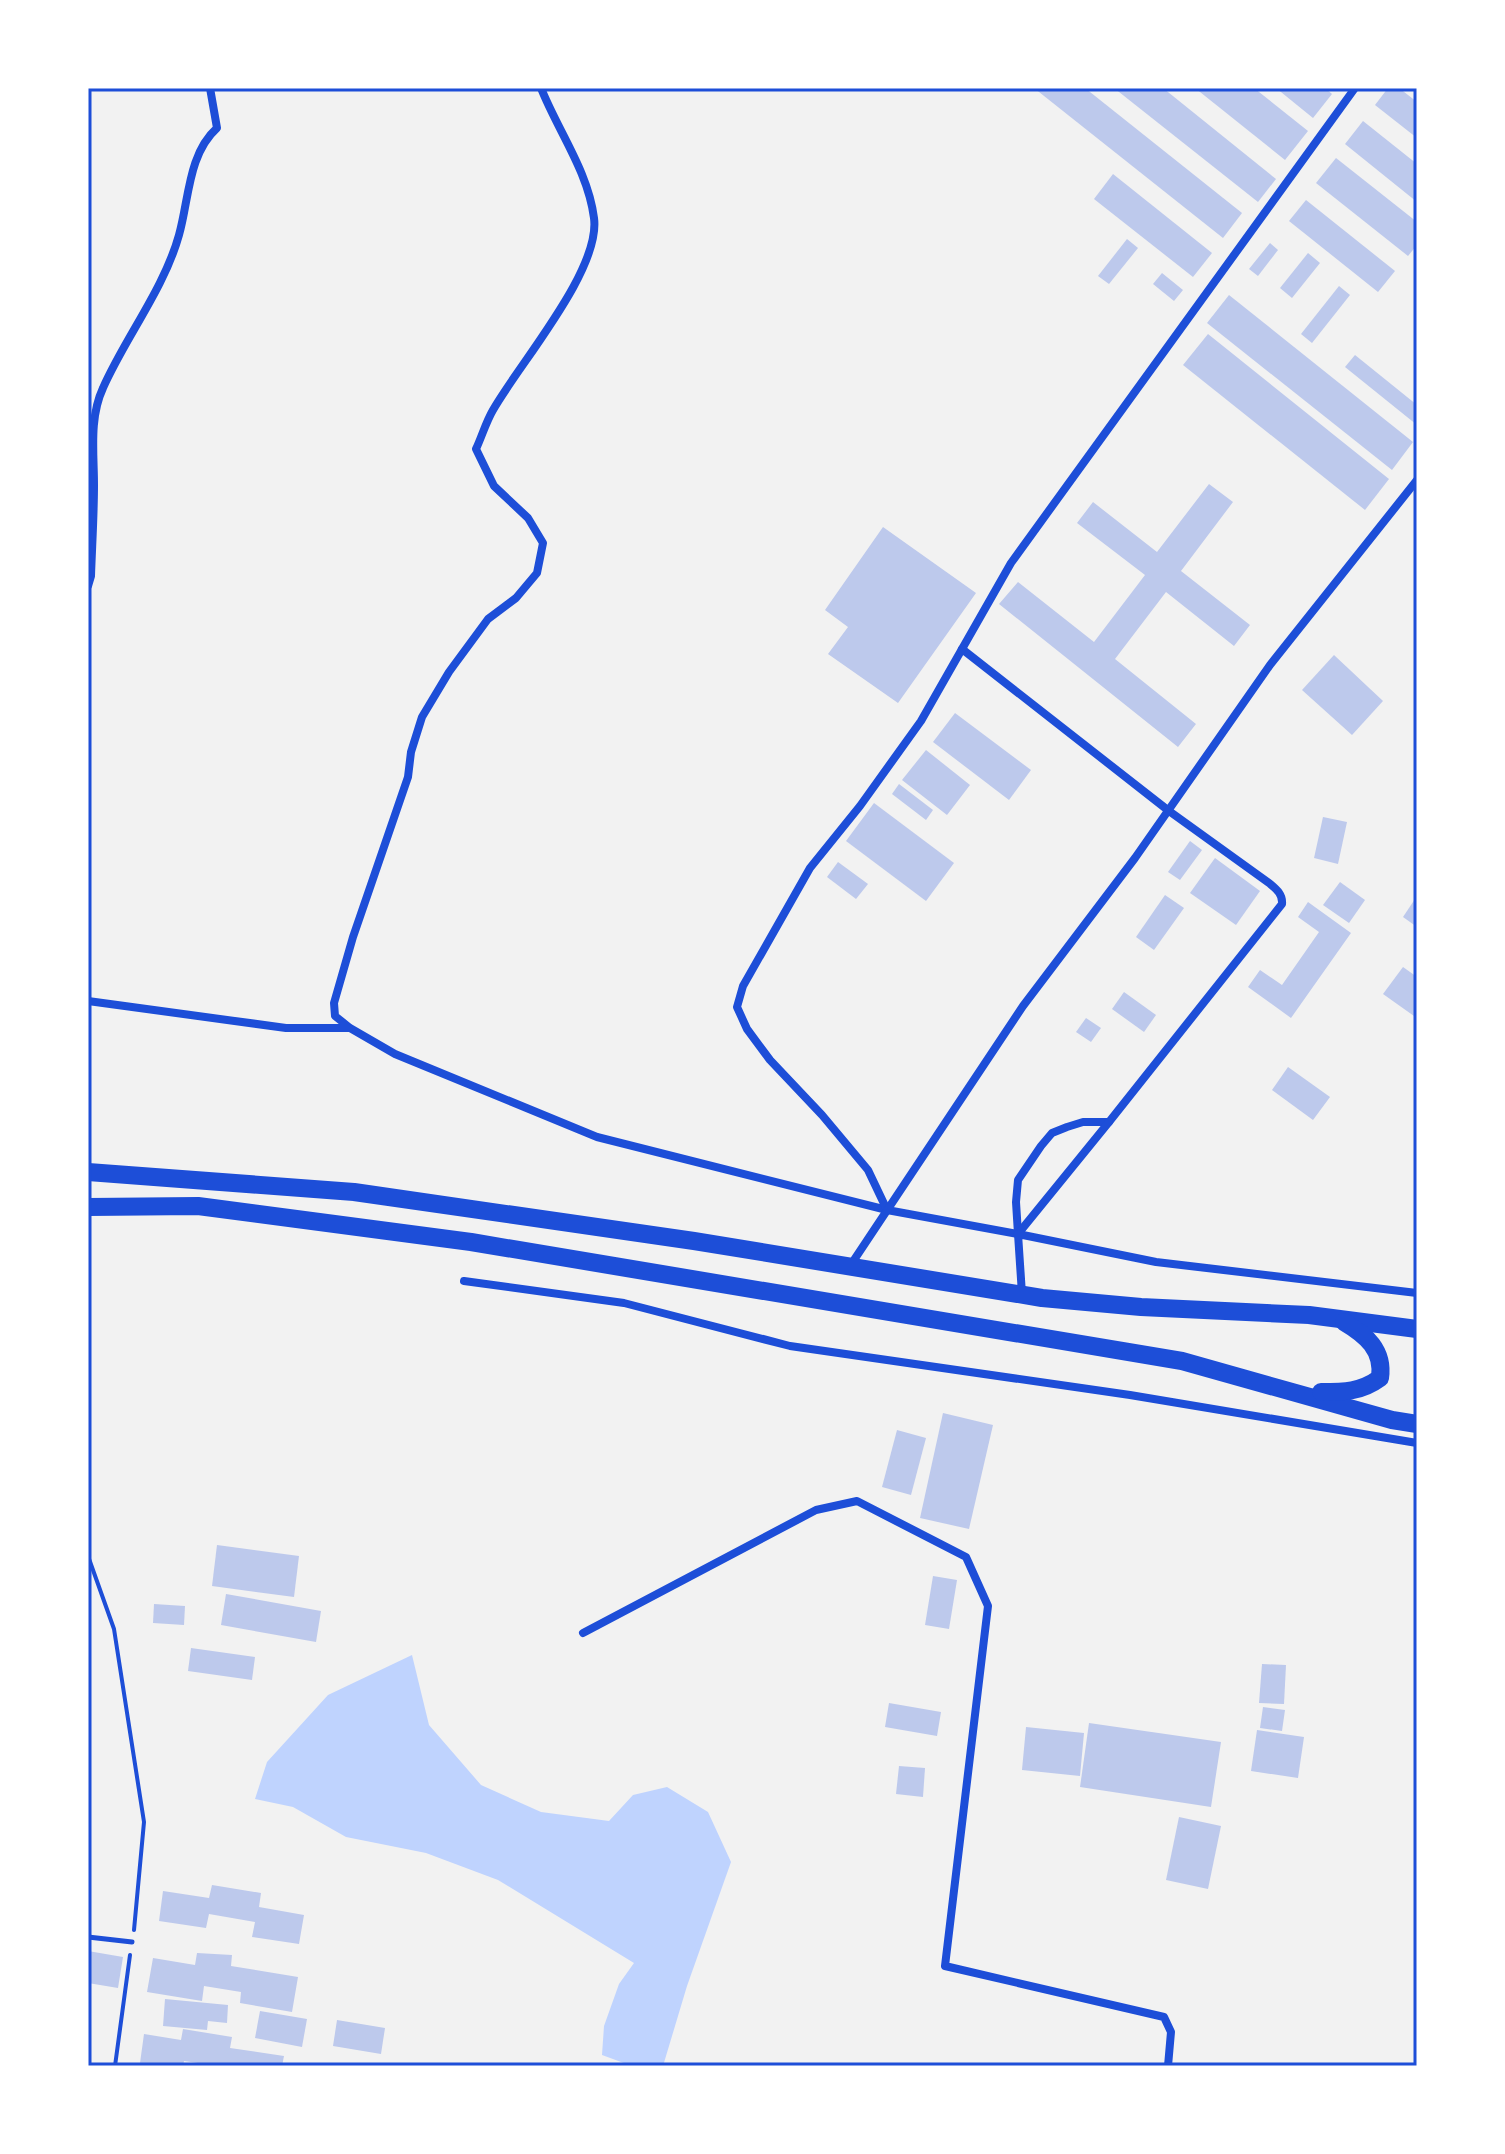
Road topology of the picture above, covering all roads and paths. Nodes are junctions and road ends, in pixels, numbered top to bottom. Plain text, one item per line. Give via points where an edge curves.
1 (210, 88) edge
2 (541, 88) edge
3 (1355, 88) edge
4 (1417, 480) edge
5 (88, 586) edge
6 (962, 649) junction
7 (1169, 811) junction
8 (88, 1001) edge
9 (350, 1028) junction
10 (1109, 1122) junction
11 (88, 1172) edge
12 (88, 1207) edge
13 (887, 1210) junction
14 (1018, 1234) junction
15 (849, 1266) junction
16 (464, 1281) dead end
17 (1417, 1293) edge
18 (1022, 1295) junction
19 (1338, 1319) junction
20 (1417, 1329) edge
21 (1285, 1388) junction
22 (1417, 1424) edge
23 (1417, 1443) edge
24 (88, 1556) edge
25 (583, 1633) dead end
26 (88, 1937) edge
27 (132, 1942) junction
28 (115, 2066) edge
29 (1168, 2066) edge

1 - 5 street via 217,128 192,172 179,238 143,317 101,390 92,438
2 - 9 street via 582,173 594,220 589,259 493,410 476,449 494,486 528,518 543,543 537,573 488,619 422,717 408,777 334,1003 335,1016
3 - 6 street via 1011,563
4 - 7 street via 1270,665
6 - 7 street
6 - 13 street via 921,721 810,868 743,986 737,1007 770,1060 868,1170
7 - 10 street via 1269,883 1280,893 1282,904
7 - 13 street via 1023,1006
8 - 9 street via 286,1028
9 - 13 street via 395,1054 597,1137
10 - 14 street
10 - 14 street via 1067,1127 1052,1133 1041,1146 1018,1180
11 - 15 highway via 354,1192
12 - 21 highway via 198,1206 471,1242 1182,1361
13 - 14 street
13 - 15 street
14 - 17 street via 1156,1262
14 - 18 street
15 - 18 highway
16 - 23 street via 624,1303 790,1346
18 - 19 highway
19 - 20 highway
19 - 21 highway via 1361,1332 1376,1349 1380,1378 1351,1392
21 - 22 highway
24 - 27 path via 114,1629 144,1822
25 - 29 street via 816,1510 857,1501 966,1557 988,1606 945,1966 1164,2017 1171,2032
26 - 27 lane
27 - 28 path

